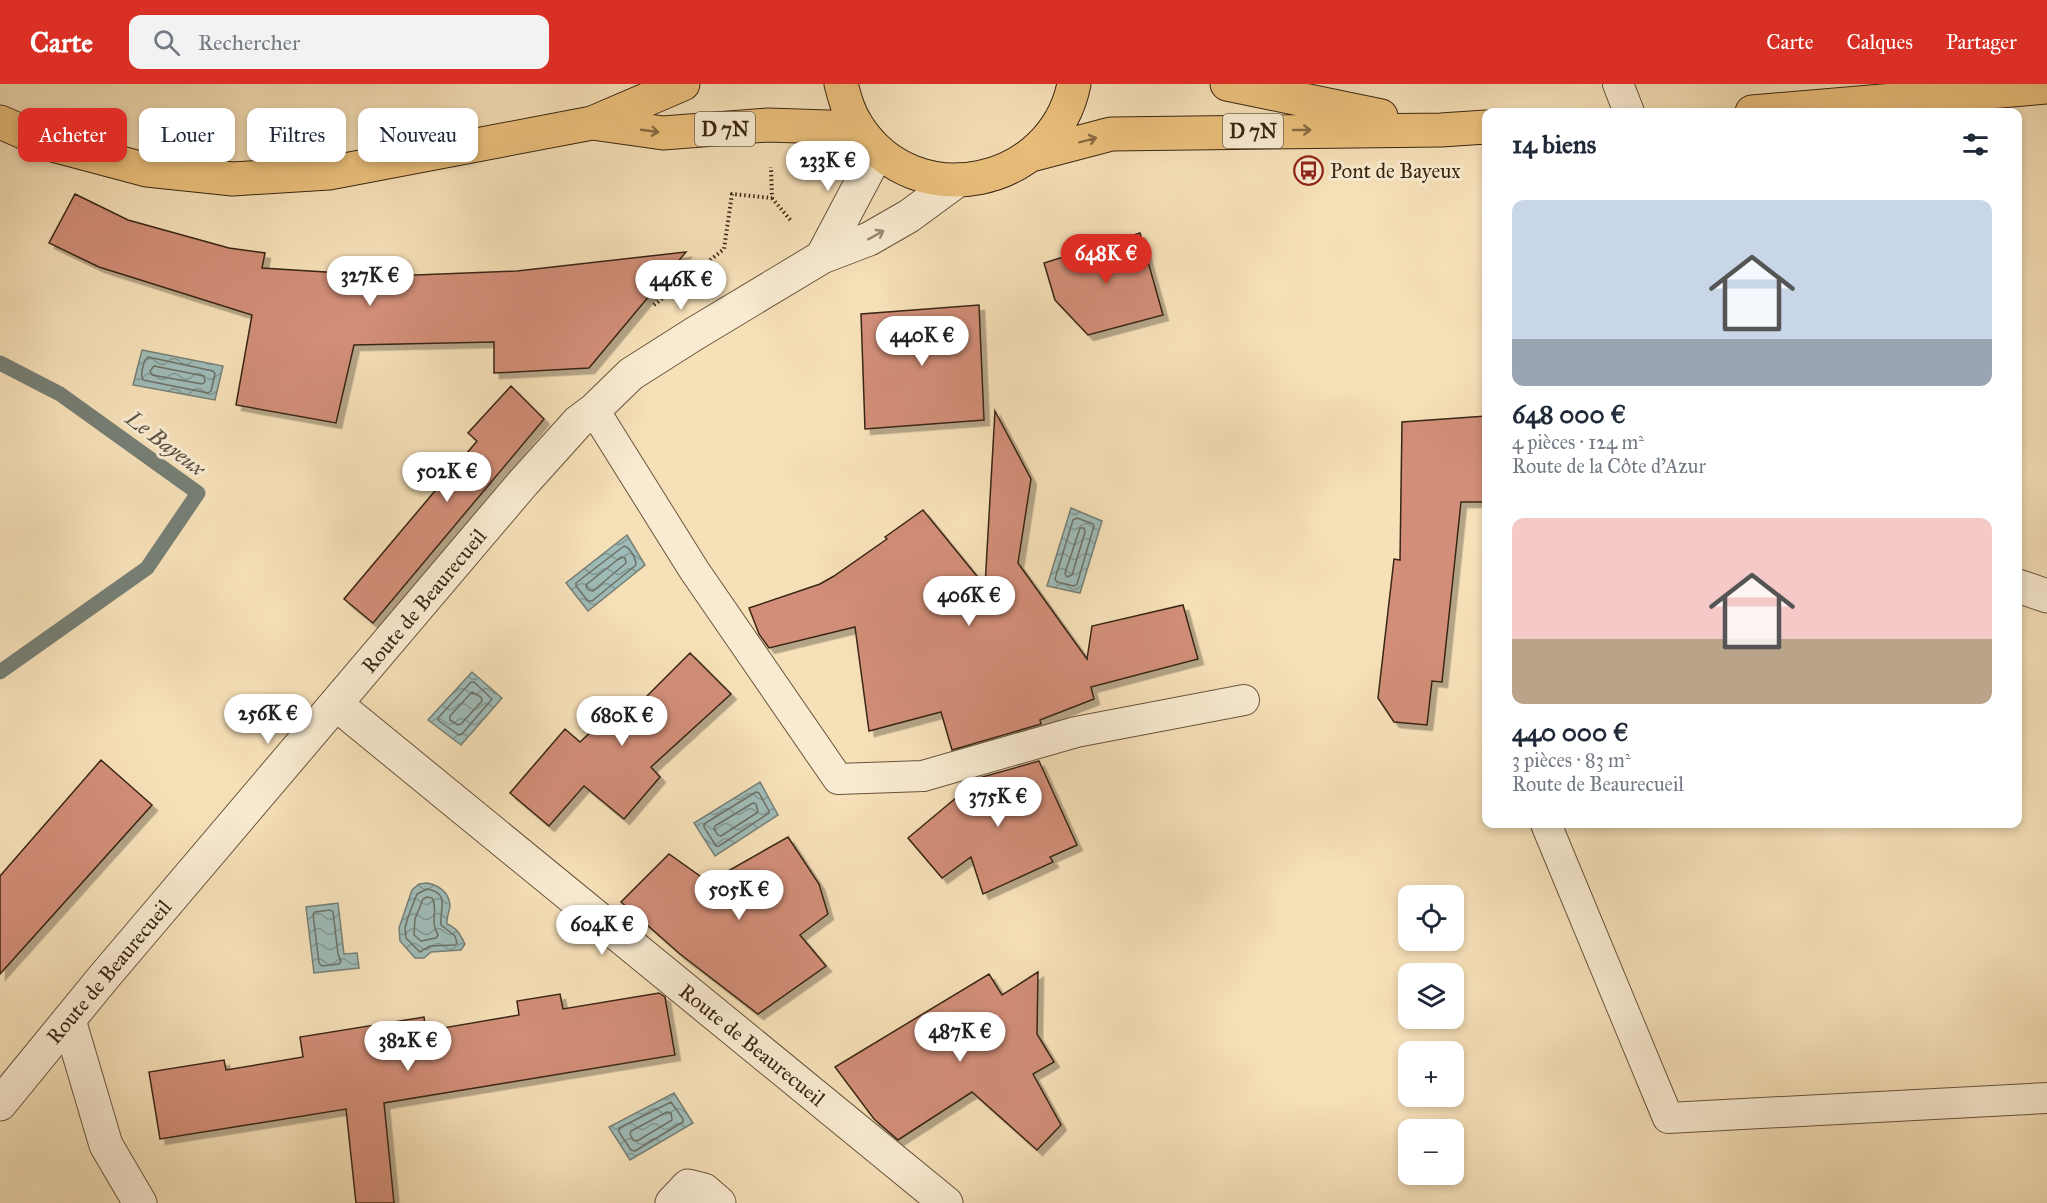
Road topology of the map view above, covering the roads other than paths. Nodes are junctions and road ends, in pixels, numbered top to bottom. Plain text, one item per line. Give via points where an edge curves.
1 (682, 84) edge
2 (841, 84) edge
3 (1074, 84) edge
4 (1227, 84) edge
5 (1618, 84) edge
6 (2047, 87) edge
7 (1627, 108) edge
8 (1817, 108) edge
9 (0, 122) edge
10 (592, 123) junction
11 (1482, 127) edge
12 (1441, 130) junction
13 (868, 139) junction
14 (1031, 155) junction
15 (958, 180) junction
16 (822, 257) junction
17 (594, 410) junction
18 (2022, 587) edge
19 (2047, 596) edge
20 (1244, 700) dead end
21 (336, 704) junction
22 (1548, 828) edge
23 (69, 1020) junction
24 (2047, 1098) edge
25 (0, 1104) edge
26 (140, 1203) edge
27 (672, 1203) edge
28 (718, 1203) edge
29 (946, 1203) edge

1 - 10 main road, D 7N
2 - 13 main road via 847,107
3 - 14 main road via 1060,122
4 - 12 main road, D 7N
5 - 7 lane
6 - 8 main road
9 - 10 main road, D 7N via 53,146 147,170 233,179 329,173
10 -> 13 main road, D 7N via 663,133 768,126
11 - 12 main road, D 7N
14 -> 12 main road, D 7N via 1111,134
13 - 15 main road via 899,165 917,174
13 - 16 street
14 - 15 main road via 1006,170
16 -> 15 street, Route de Beaurecueil via 869,239
16 - 17 street, Route de Beaurecueil via 632,374
17 - 20 lane via 694,570 838,779 923,776 1076,732
17 - 21 street, Route de Beaurecueil via 578,422 523,483
18 - 19 street
21 - 23 street, Route de Beaurecueil
21 - 29 street, Route de Beaurecueil
22 - 24 lane via 1668,1118
23 - 25 street, Route de Beaurecueil
23 - 26 street via 106,1144
27 - 28 street via 688,1186 704,1190

